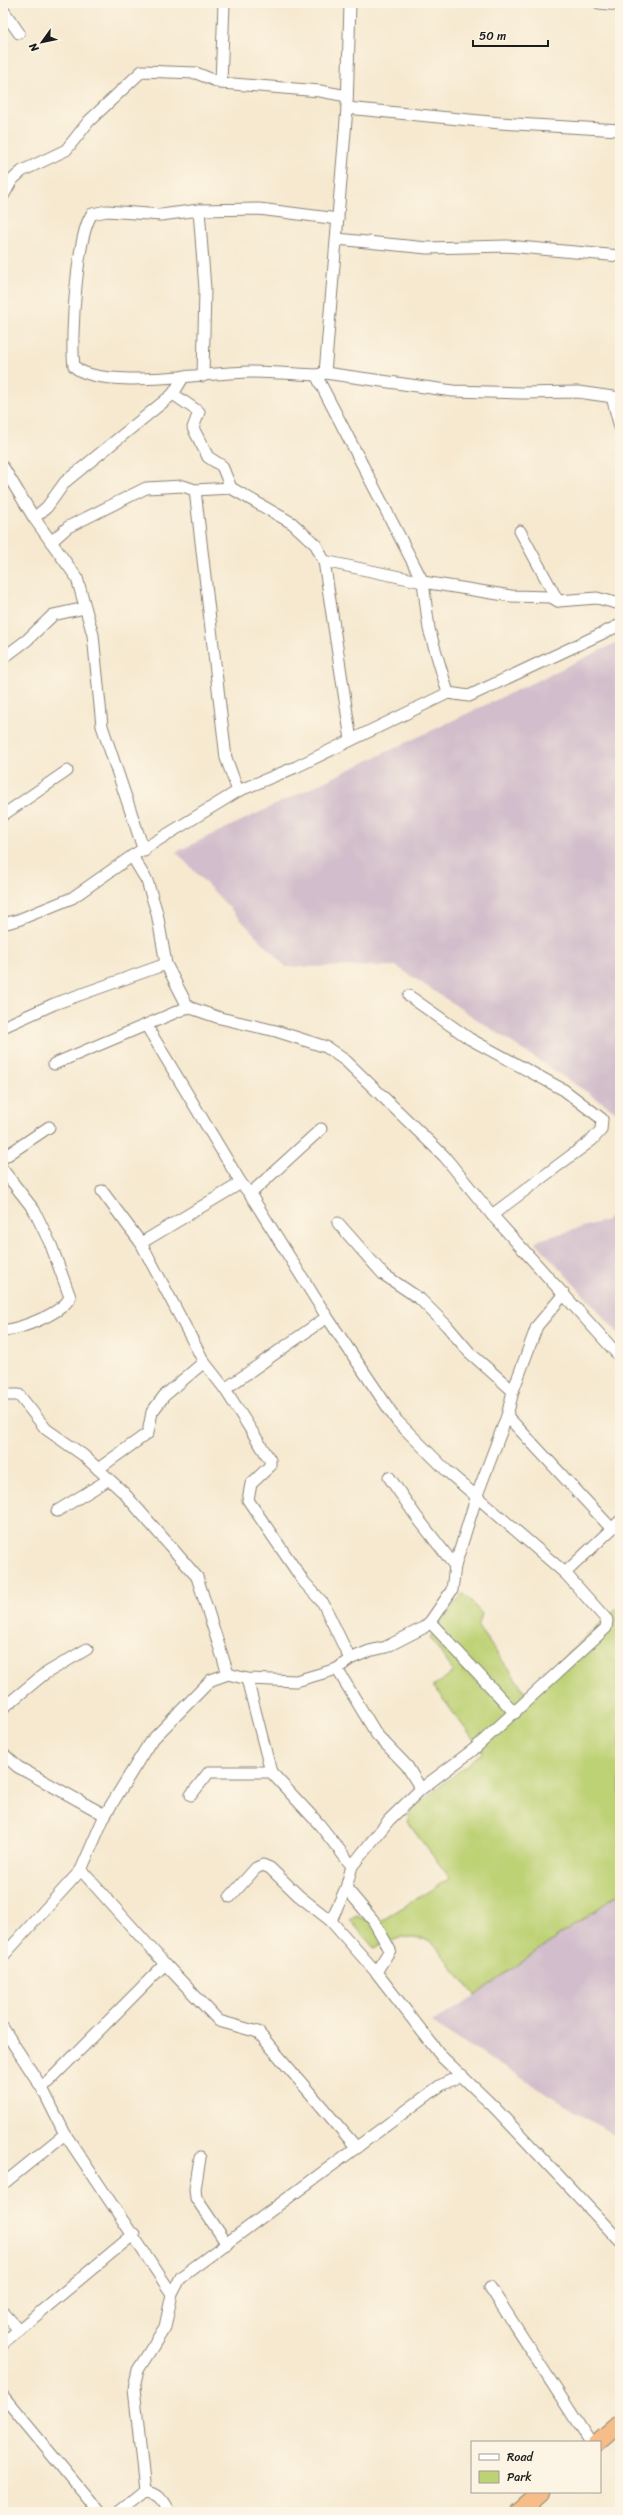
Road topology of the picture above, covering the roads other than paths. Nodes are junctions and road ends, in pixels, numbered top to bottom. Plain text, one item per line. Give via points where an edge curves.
1 (224, 3) edge
2 (350, 3) edge
3 (599, 3) edge
4 (620, 5) edge
5 (3, 10) edge
6 (19, 33) dead end
7 (221, 83) junction
8 (347, 96) junction
9 (347, 108) junction
10 (620, 130) edge
11 (3, 196) edge
12 (199, 210) junction
13 (338, 220) junction
14 (337, 239) junction
15 (620, 256) edge
16 (321, 374) junction
17 (184, 376) junction
18 (203, 376) junction
19 (173, 394) junction
20 (616, 397) edge
21 (619, 422) edge
22 (3, 467) edge
23 (231, 488) junction
24 (195, 490) junction
25 (34, 518) junction
26 (520, 531) dead end
27 (51, 542) junction
28 (324, 561) junction
29 (423, 582) junction
30 (558, 601) junction
31 (620, 604) edge
32 (85, 608) junction
33 (620, 625) edge
34 (3, 658) edge
35 (448, 693) junction
36 (351, 740) junction
37 (67, 771) dead end
38 (238, 792) junction
39 (3, 815) edge
40 (144, 851) junction
41 (132, 856) junction
42 (3, 924) edge
43 (166, 964) junction
44 (409, 996) dead end
45 (188, 1007) junction
46 (146, 1024) junction
47 (3, 1027) edge
48 (54, 1064) dead end
49 (49, 1127) dead end
50 (321, 1129) dead end
51 (3, 1158) edge
52 (3, 1170) edge
53 (241, 1183) junction
54 (102, 1191) dead end
55 (250, 1194) junction
56 (492, 1215) junction
57 (338, 1222) dead end
58 (141, 1243) junction
59 (564, 1294) junction
60 (327, 1317) junction
61 (3, 1331) edge
62 (620, 1357) edge
63 (204, 1362) junction
64 (225, 1389) junction
65 (513, 1391) junction
66 (3, 1395) edge
67 (508, 1416) junction
68 (98, 1469) junction
69 (389, 1476) dead end
70 (108, 1480) junction
71 (477, 1495) junction
72 (57, 1511) dead end
73 (620, 1521) edge
74 (611, 1528) junction
75 (455, 1566) junction
76 (565, 1573) junction
77 (430, 1622) junction
78 (87, 1650) dead end
79 (350, 1659) junction
80 (337, 1669) junction
81 (228, 1674) junction
82 (247, 1679) junction
83 (3, 1708) edge
84 (515, 1713) junction
85 (3, 1754) edge
86 (271, 1772) junction
87 (421, 1789) junction
88 (191, 1795) dead end
89 (105, 1815) junction
90 (352, 1866) junction
91 (81, 1870) junction
92 (346, 1888) junction
93 (230, 1897) dead end
94 (331, 1921) junction
95 (3, 1956) edge
96 (165, 1964) junction
97 (376, 1972) junction
98 (3, 2028) edge
99 (462, 2075) junction
100 (42, 2088) junction
101 (65, 2134) junction
102 (357, 2148) junction
103 (200, 2158) dead end
104 (3, 2184) edge
105 (134, 2234) junction
106 (620, 2241) edge
107 (227, 2244) junction
108 (490, 2287) dead end
109 (172, 2294) junction
110 (3, 2312) edge
111 (19, 2330) junction
112 (3, 2343) edge
113 (3, 2396) edge
114 (620, 2423) edge
115 (589, 2441) edge
116 (599, 2441) edge
117 (145, 2492) junction
118 (541, 2493) edge
119 (99, 2512) edge
120 (120, 2512) edge
121 (169, 2512) edge
122 (519, 2512) edge

1 - 7 street
2 - 8 street
3 - 4 street
5 - 6 street
7 - 8 street via 320,91
7 - 11 street via 196,73 142,71 90,121 66,150 22,171 12,180
8 - 9 street
9 - 10 street via 500,123
9 - 13 street
12 - 13 street via 259,209
12 - 17 street via 161,215 107,211 92,214 85,231 74,316 73,358 74,366 80,372 119,379
12 - 18 street via 205,289
13 - 14 street
14 - 15 street via 427,248 507,246
14 - 16 street
16 - 18 street via 248,372
16 - 20 street via 452,391 578,392
16 - 29 street
17 - 18 street
17 - 19 street
19 - 23 street via 199,412 193,428 208,458 222,466
19 - 25 street via 65,482 47,507
20 - 21 street
22 - 25 street
23 - 24 street
23 - 28 street via 292,523 316,545
24 - 27 street via 183,486 146,488 68,527
24 - 38 street via 226,758
25 - 27 street
26 - 30 street
27 - 32 street via 77,578
28 - 29 street
28 - 36 street
29 - 30 street via 511,596 551,597
29 - 35 street via 429,629
30 - 31 street via 597,598
32 - 34 street via 53,615 27,640
32 - 40 street via 93,635 102,726
33 - 35 street via 470,696
35 - 36 street
36 - 38 street
37 - 39 street
38 - 40 street
40 - 41 street
41 - 42 street via 72,898
41 - 43 street via 149,888 157,913
43 - 45 street
43 - 47 street via 54,1004
44 - 56 street via 470,1039 564,1090 602,1119 601,1130 592,1140
45 - 46 street
45 - 56 street via 326,1047 346,1061 417,1128 444,1156
46 - 48 street
46 - 53 street
49 - 51 street
50 - 55 street
52 - 61 street via 34,1210 51,1245 70,1297 66,1305 57,1311
53 - 55 street
53 - 58 street
54 - 58 street
55 - 60 street
56 - 59 street
57 - 65 street via 383,1274 420,1299 448,1326 470,1353
58 - 63 street
59 - 62 street
59 - 65 street via 537,1326
60 - 64 street
60 - 71 street via 397,1421 443,1467
63 - 64 street
63 - 68 street via 164,1396 152,1412 148,1433
64 - 79 street via 270,1460 270,1466 251,1484 248,1500 304,1582 323,1603
65 - 67 street
66 - 68 street via 19,1395 55,1437 83,1455
67 - 71 street
67 - 74 street
68 - 70 street
69 - 75 street
70 - 72 street
70 - 81 street via 124,1493 196,1577
71 - 75 street
71 - 76 street
73 - 74 street
74 - 76 street
75 - 77 street via 452,1590
76 - 84 street via 607,1620 606,1628 543,1684
77 - 79 street via 406,1637
77 - 84 street
78 - 83 street via 43,1676
79 - 80 street
80 - 82 street via 296,1681
80 - 87 street via 377,1735 407,1766
81 - 82 street
81 - 89 street via 211,1680 196,1693 150,1742
82 - 86 street
84 - 87 street via 473,1750
85 - 89 street via 18,1767
86 - 88 street via 209,1772
86 - 90 street via 319,1824
87 - 90 street via 389,1820
89 - 91 street
90 - 92 street
91 - 95 street
91 - 96 street
92 - 94 street
92 - 97 street via 373,1920 390,1950
93 - 94 street via 256,1868 263,1865 270,1868 299,1896
94 - 97 street
96 - 100 street
96 - 102 street via 219,2021 248,2027 258,2032
97 - 99 street via 442,2057
98 - 100 street
99 - 102 street via 441,2086
99 - 106 street
100 - 101 street
101 - 104 street
101 - 105 street
102 - 107 street
103 - 107 street via 196,2198
105 - 109 street
105 - 111 street
107 - 109 street via 181,2277
108 - 115 street
109 - 117 street via 165,2327 138,2370 134,2388
110 - 111 street
111 - 112 street
113 - 119 street
114 - 116 highway
117 - 120 street
117 - 121 street via 154,2492 160,2497
118 - 122 highway

